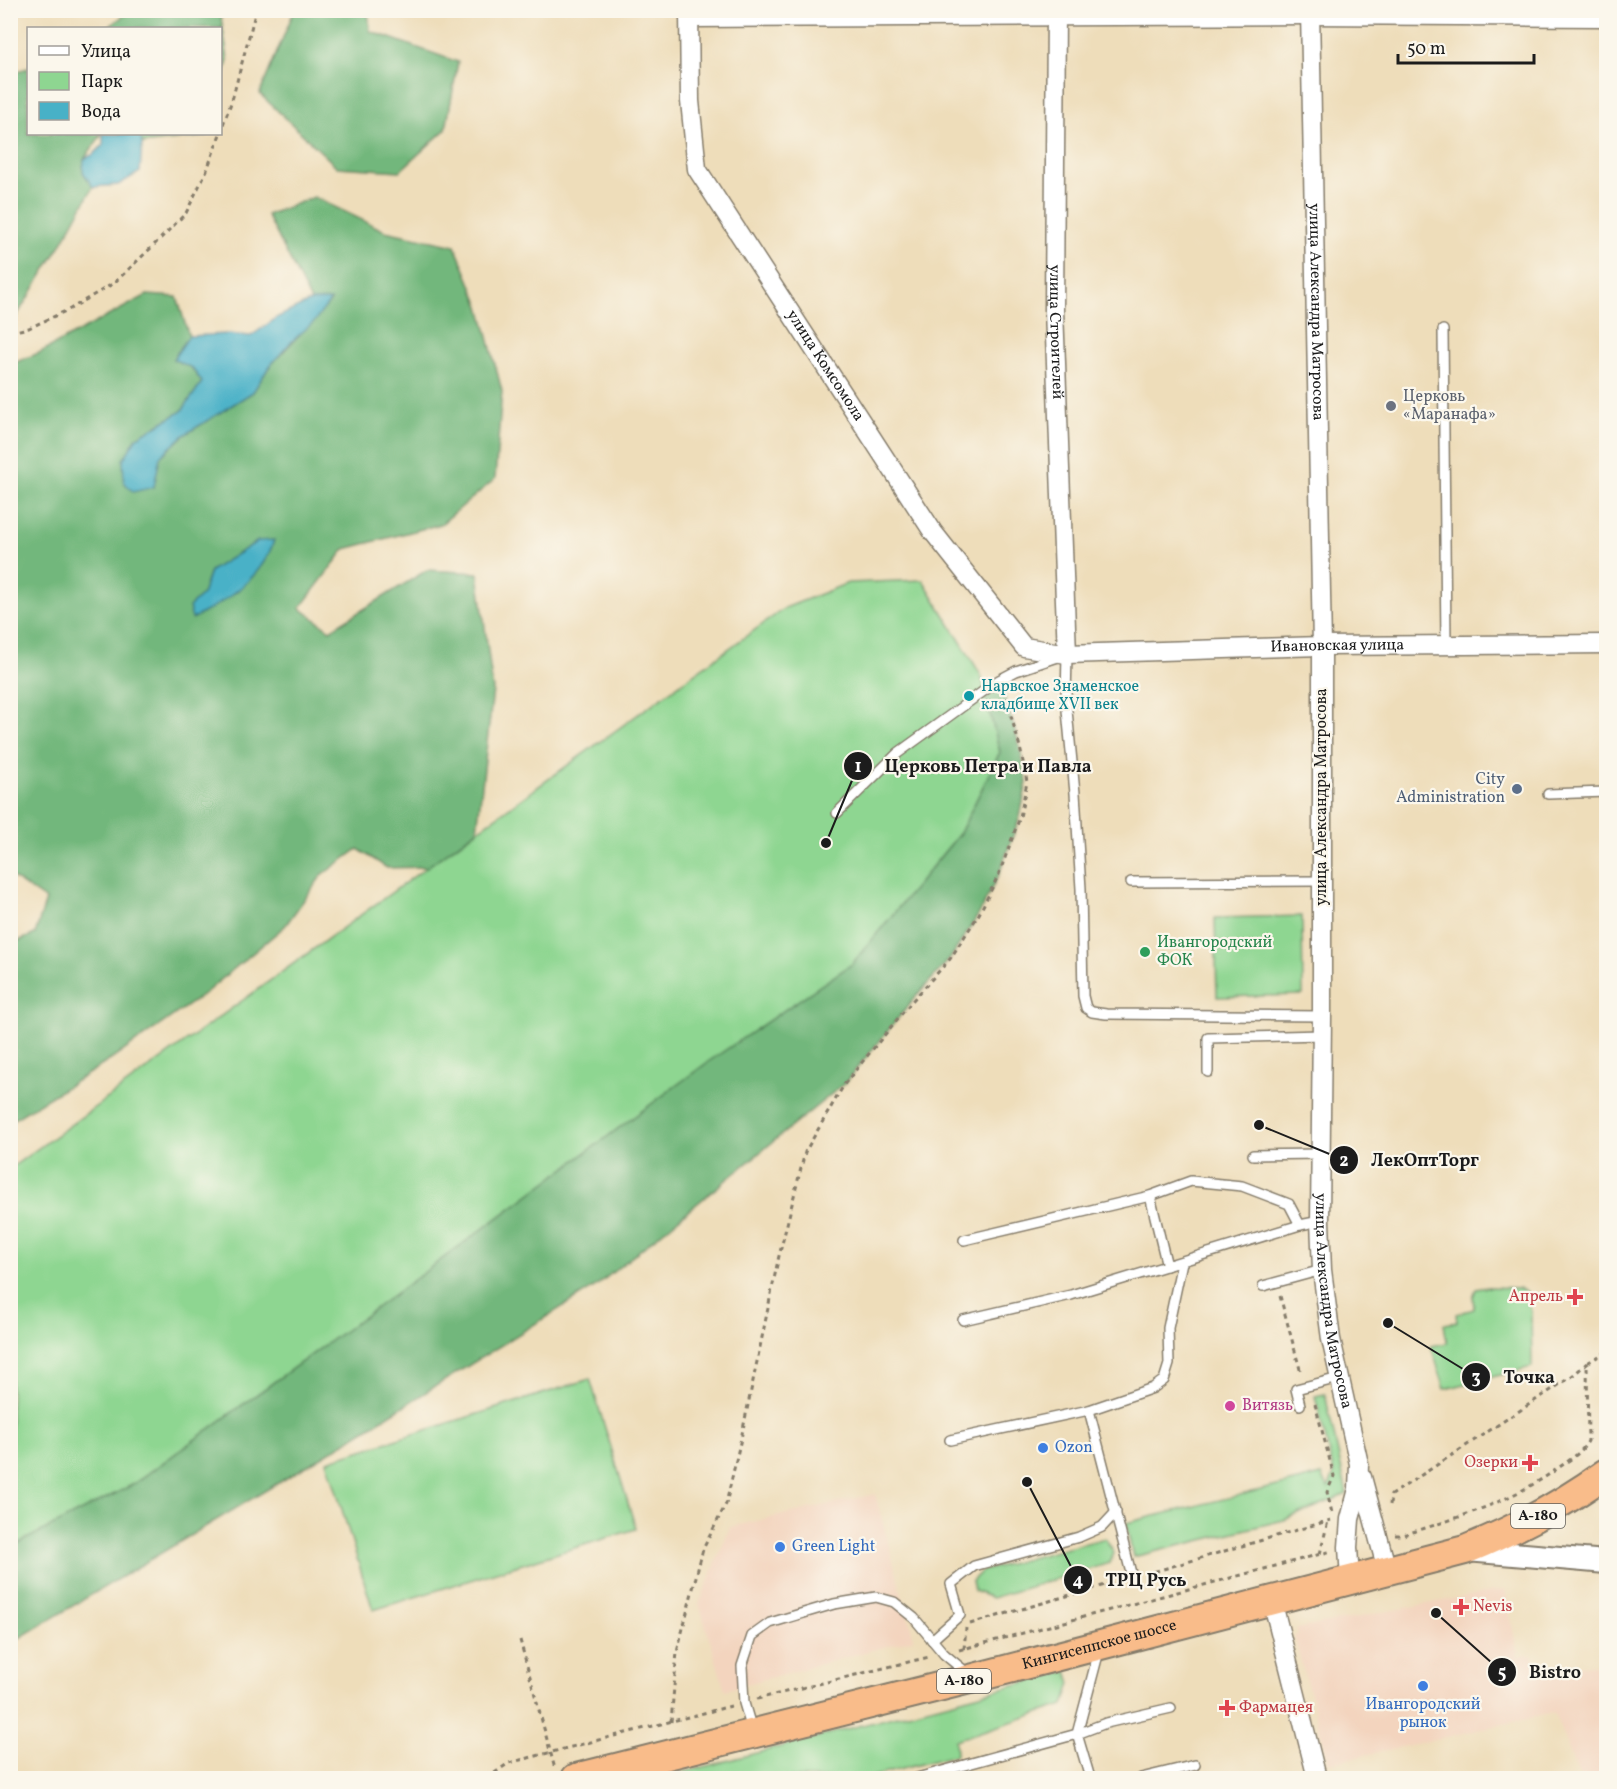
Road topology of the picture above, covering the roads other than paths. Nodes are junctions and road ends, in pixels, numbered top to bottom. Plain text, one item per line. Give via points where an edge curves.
1 (1056, 13) edge
2 (1310, 13) edge
3 (689, 14) edge
4 (1606, 17) edge
5 (1443, 330) dead end
6 (1606, 644) edge
7 (1446, 645) junction
8 (1322, 646) junction
9 (1067, 654) junction
10 (1606, 792) edge
11 (1548, 794) dead end
12 (837, 813) dead end
13 (1322, 881) junction
14 (1131, 882) dead end
15 (1322, 1016) junction
16 (1322, 1035) junction
17 (1208, 1072) dead end
18 (1321, 1154) junction
19 (1252, 1155) dead end
20 (1150, 1196) junction
21 (1320, 1221) junction
22 (1300, 1225) junction
23 (964, 1240) dead end
24 (1182, 1262) junction
25 (1167, 1266) junction
26 (1322, 1270) junction
27 (1263, 1286) dead end
28 (963, 1320) dead end
29 (1339, 1378) junction
30 (1300, 1406) dead end
31 (1089, 1410) junction
32 (950, 1440) dead end
33 (1359, 1464) junction
34 (1606, 1473) edge
35 (1116, 1512) junction
36 (1465, 1550) junction
37 (1606, 1562) edge
38 (1387, 1570) junction
39 (1132, 1577) dead end
40 (1350, 1579) junction
41 (1272, 1600) junction
42 (932, 1640) junction
43 (1100, 1645) junction
44 (974, 1678) junction
45 (1171, 1708) dead end
46 (753, 1733) junction
47 (1077, 1734) junction
48 (1195, 1765) dead end
49 (651, 1769) edge
50 (566, 1774) edge
51 (917, 1779) edge
52 (1090, 1779) edge
53 (1141, 1779) edge
54 (1317, 1779) edge

1 - 2 street
1 - 3 street
1 - 9 street, улица Строителей via 1054,310
2 - 4 street
2 - 8 street, улица Александра Матросова
3 - 9 street, улица Комсомола via 690,101 697,169 933,531 1024,646
5 - 7 lane
6 - 7 street, Ивановская улица
7 - 8 street, Ивановская улица
8 - 9 street, Ивановская улица
8 - 13 street, улица Александра Матросова
9 - 12 lane via 999,680 898,753
9 - 15 lane via 1066,700 1076,793 1086,1008 1106,1014
10 - 11 lane
13 - 14 lane
13 - 15 street, улица Александра Матросова
15 - 16 street, улица Александра Матросова
16 - 17 lane via 1208,1038
16 - 18 street, улица Александра Матросова
18 - 19 lane
18 - 21 street, улица Александра Матросова
20 - 22 lane via 1191,1181 1242,1186 1289,1204
20 - 23 lane
20 - 25 lane
21 - 22 lane
21 - 26 street, улица Александра Матросова
22 - 24 lane
24 - 25 lane
24 - 31 lane via 1168,1329 1169,1364 1164,1380 1153,1388
25 - 28 lane via 1071,1295
26 - 27 lane
26 - 29 street, улица Александра Матросова
29 - 30 lane via 1296,1389
29 - 33 street, улица Александра Матросова
31 - 32 lane
31 - 35 lane
33 - 38 street
33 - 40 street, улица Александра Матросова via 1358,1489 1350,1519
34 - 36 highway, Кингисеппское шоссе / А-180 via 1544,1513
35 - 39 lane
35 - 42 lane via 1102,1527 1079,1537 974,1566 951,1584 960,1616
36 - 37 street
36 - 38 highway, Кингисеппское шоссе / А-180
38 - 40 highway, Кингисеппское шоссе / А-180
40 - 41 highway, Кингисеппское шоссе / А-180
41 - 43 highway, Кингисеппское шоссе / А-180
41 - 54 street
42 - 44 lane
42 - 46 lane via 894,1602 876,1597 834,1604 770,1623 752,1636 742,1666 744,1703
43 - 44 highway, Кингисеппское шоссе / А-180
43 - 47 lane
44 - 46 highway, Кингисеппское шоссе / А-180
45 - 47 lane
46 - 49 highway, Кингисеппское шоссе / А-180
47 - 51 lane
47 - 52 lane
48 - 53 lane
49 - 50 highway, Кингисеппское шоссе / А-180

